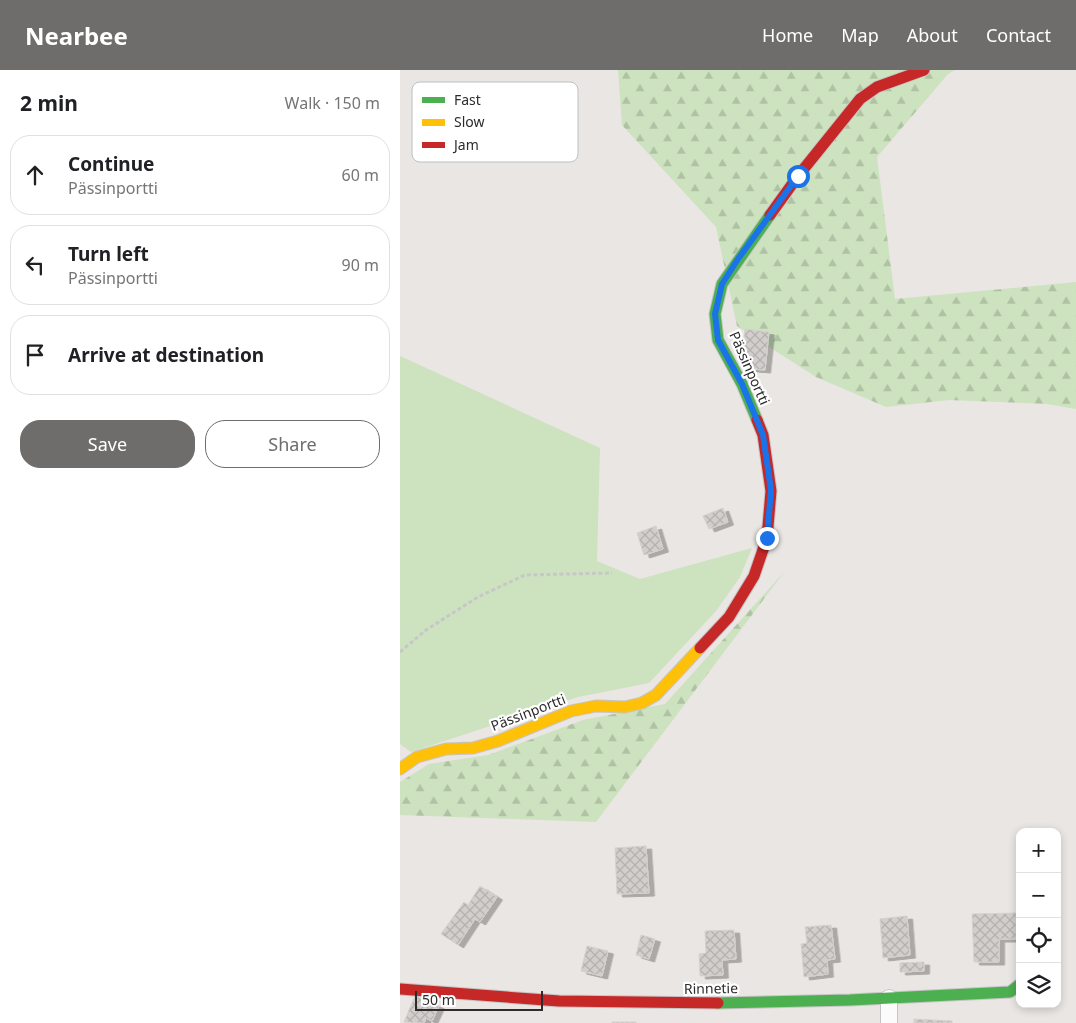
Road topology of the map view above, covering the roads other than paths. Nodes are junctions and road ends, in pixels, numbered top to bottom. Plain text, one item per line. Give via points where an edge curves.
1 (924, 70) edge
2 (400, 769) edge
3 (1016, 987) edge
4 (400, 989) edge
5 (889, 998) junction
6 (889, 1023) edge

1 - 2 street, Pässinportti via 876,87 860,99 798,176 722,284 715,314 718,340 742,384 763,435 771,490 767,538 754,576 729,617 656,696 642,703 571,711 498,741 417,757
3 - 5 street, Rinnetie via 1010,992
4 - 5 street, Rinnetie via 580,1002 670,1004
5 - 6 street

